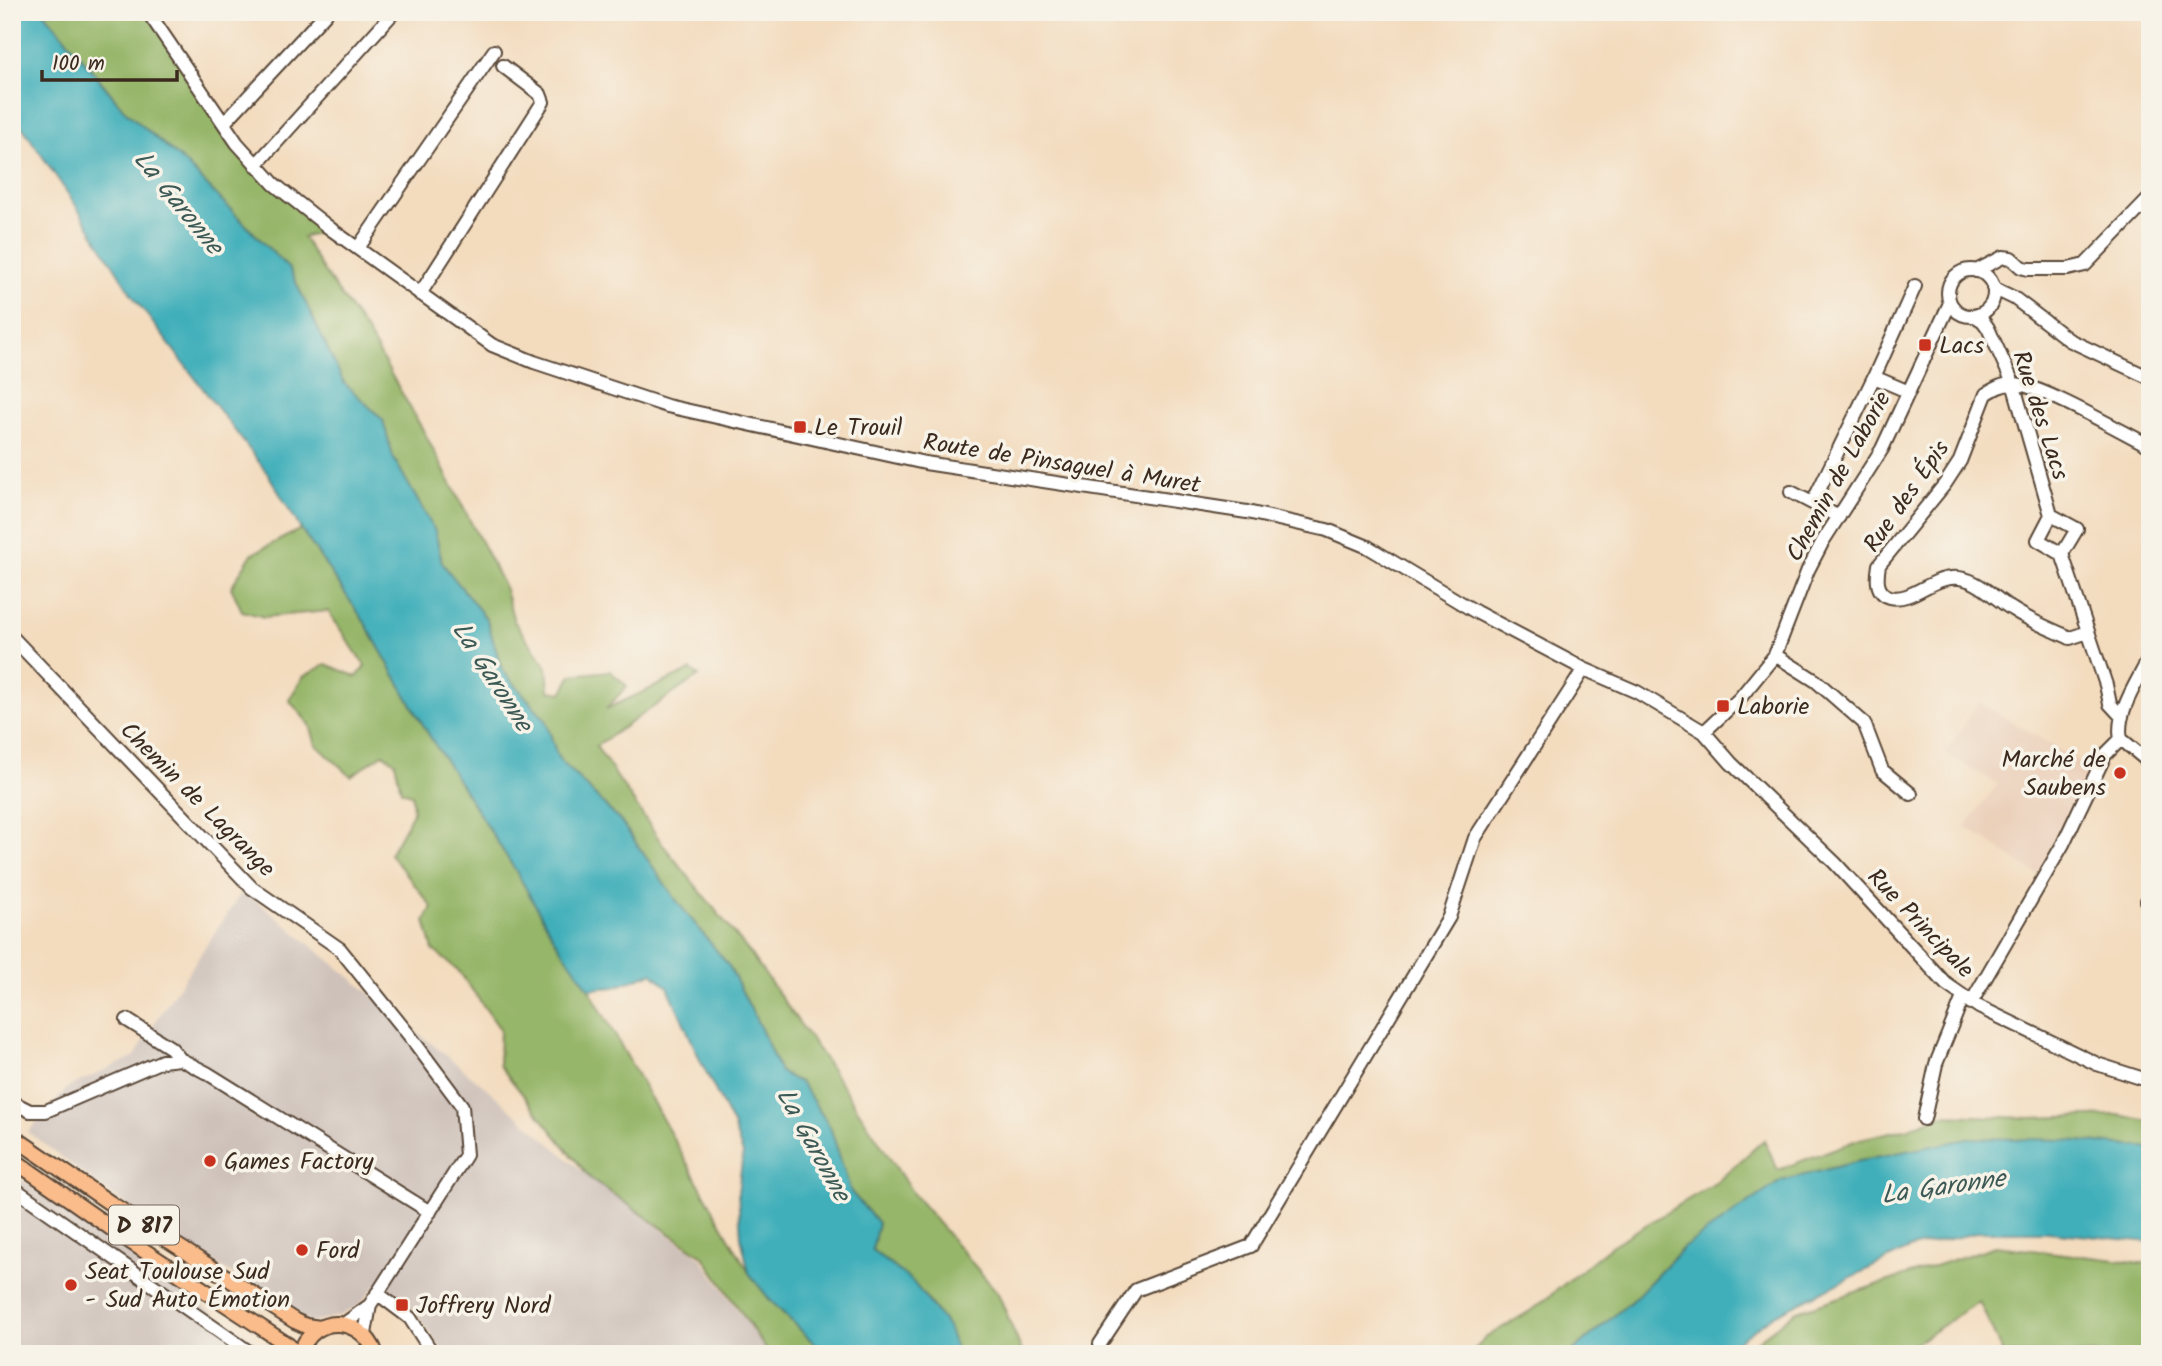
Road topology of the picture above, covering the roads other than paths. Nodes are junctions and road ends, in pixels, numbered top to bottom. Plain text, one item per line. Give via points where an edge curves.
1 (148, 12) edge
2 (327, 12) edge
3 (394, 12) edge
4 (494, 51) dead end
5 (503, 66) dead end
6 (224, 123) junction
7 (256, 165) junction
8 (2150, 198) edge
9 (358, 248) junction
10 (1986, 279) junction
11 (1915, 286) dead end
12 (420, 294) junction
13 (2008, 296) junction
14 (1955, 308) junction
15 (1984, 310) junction
16 (1874, 377) junction
17 (2150, 378) edge
18 (2013, 383) junction
19 (1909, 393) junction
20 (2150, 446) edge
21 (1791, 492) dead end
22 (1813, 502) junction
23 (2051, 515) junction
24 (1839, 517) junction
25 (2062, 554) junction
26 (2088, 632) junction
27 (12, 637) edge
28 (1775, 655) junction
29 (2150, 656) edge
30 (1584, 669) junction
31 (2106, 685) junction
32 (2130, 698) junction
33 (2122, 717) junction
34 (1704, 732) junction
35 (2121, 739) junction
36 (2150, 763) edge
37 (1911, 794) dead end
38 (2150, 898) edge
39 (2150, 904) edge
40 (1967, 1000) junction
41 (127, 1020) dead end
42 (180, 1059) junction
43 (2150, 1081) edge
44 (12, 1102) edge
45 (1924, 1119) dead end
46 (12, 1136) edge
47 (12, 1159) edge
48 (12, 1187) edge
49 (430, 1212) junction
50 (377, 1293) junction
51 (370, 1305) junction
52 (344, 1324) junction
53 (320, 1328) junction
54 (365, 1334) junction
55 (1100, 1344) dead end
56 (252, 1354) edge
57 (299, 1354) edge
58 (376, 1354) edge
59 (433, 1354) edge

1 - 6 street, Route de Pinsaguel à Muret
2 - 6 street
3 - 7 street
4 - 9 street
5 - 12 street via 540,94 543,102
6 - 7 street, Route de Pinsaguel à Muret
7 - 9 street, Route de Pinsaguel à Muret via 284,193
8 - 10 street via 2085,265 2043,271 2021,267 2011,258 1996,260
9 - 12 street, Route de Pinsaguel à Muret
10 - 13 street
10 - 14 street via 1966,271 1955,277 1948,291
10 - 15 street
11 - 16 street
12 - 30 street, Route de Pinsaguel à Muret via 492,345 667,406 925,463 1247,512 1327,530 1368,547
13 - 15 street
13 - 17 street via 2069,340
14 - 15 street
14 - 19 street, Chemin de Laborie via 1943,320
15 - 18 street, Rue des Lacs
16 - 19 street
16 - 22 street
18 - 20 street via 2039,390
18 - 23 street, Rue des Lacs
18 - 26 street, Rue des Épis via 1986,394 1960,461 1879,565 1876,580 1888,597 1902,597 1936,580 1966,579 2070,638
19 - 24 street, Chemin de Laborie via 1882,449
21 - 22 street
22 - 24 street
23 - 25 street, Rue des Lacs via 2038,540
23 - 25 street, Rue des Lacs via 2077,529
24 - 28 street, Chemin de Laborie via 1808,570
25 - 26 street, Rue des Lacs
26 - 31 street, Rue des Lacs
27 - 49 street, Chemin de Lagrange via 253,888 340,949 462,1106 466,1155
28 - 34 street, Chemin de Laborie
28 - 37 street via 1816,681 1864,723 1882,770
29 - 32 street
30 - 34 street, Route de Pinsaguel à Muret via 1637,692
30 - 55 street via 1475,838 1449,917 1251,1246 1136,1290
31 - 32 street
31 - 33 street, Rue des Lacs via 2109,704
32 - 33 street
33 - 35 street
34 - 40 street, Rue Principale via 1835,863 1946,984
35 - 36 street
35 - 40 street via 2105,755 2063,844
38 - 39 street
40 - 43 street, Rue Principale via 2097,1064
40 - 45 street via 1936,1064
41 - 42 street via 171,1048
42 - 44 street via 162,1061 46,1111 30,1111
42 - 49 street
46 - 53 main road, D 817 via 295,1321
47 - 57 main road, D 817
48 - 56 street
49 - 50 street
50 - 51 street
50 - 59 street via 411,1318
51 - 52 street
51 - 54 street
52 - 53 main road
52 - 54 main road
53 - 57 main road
54 - 58 main road

